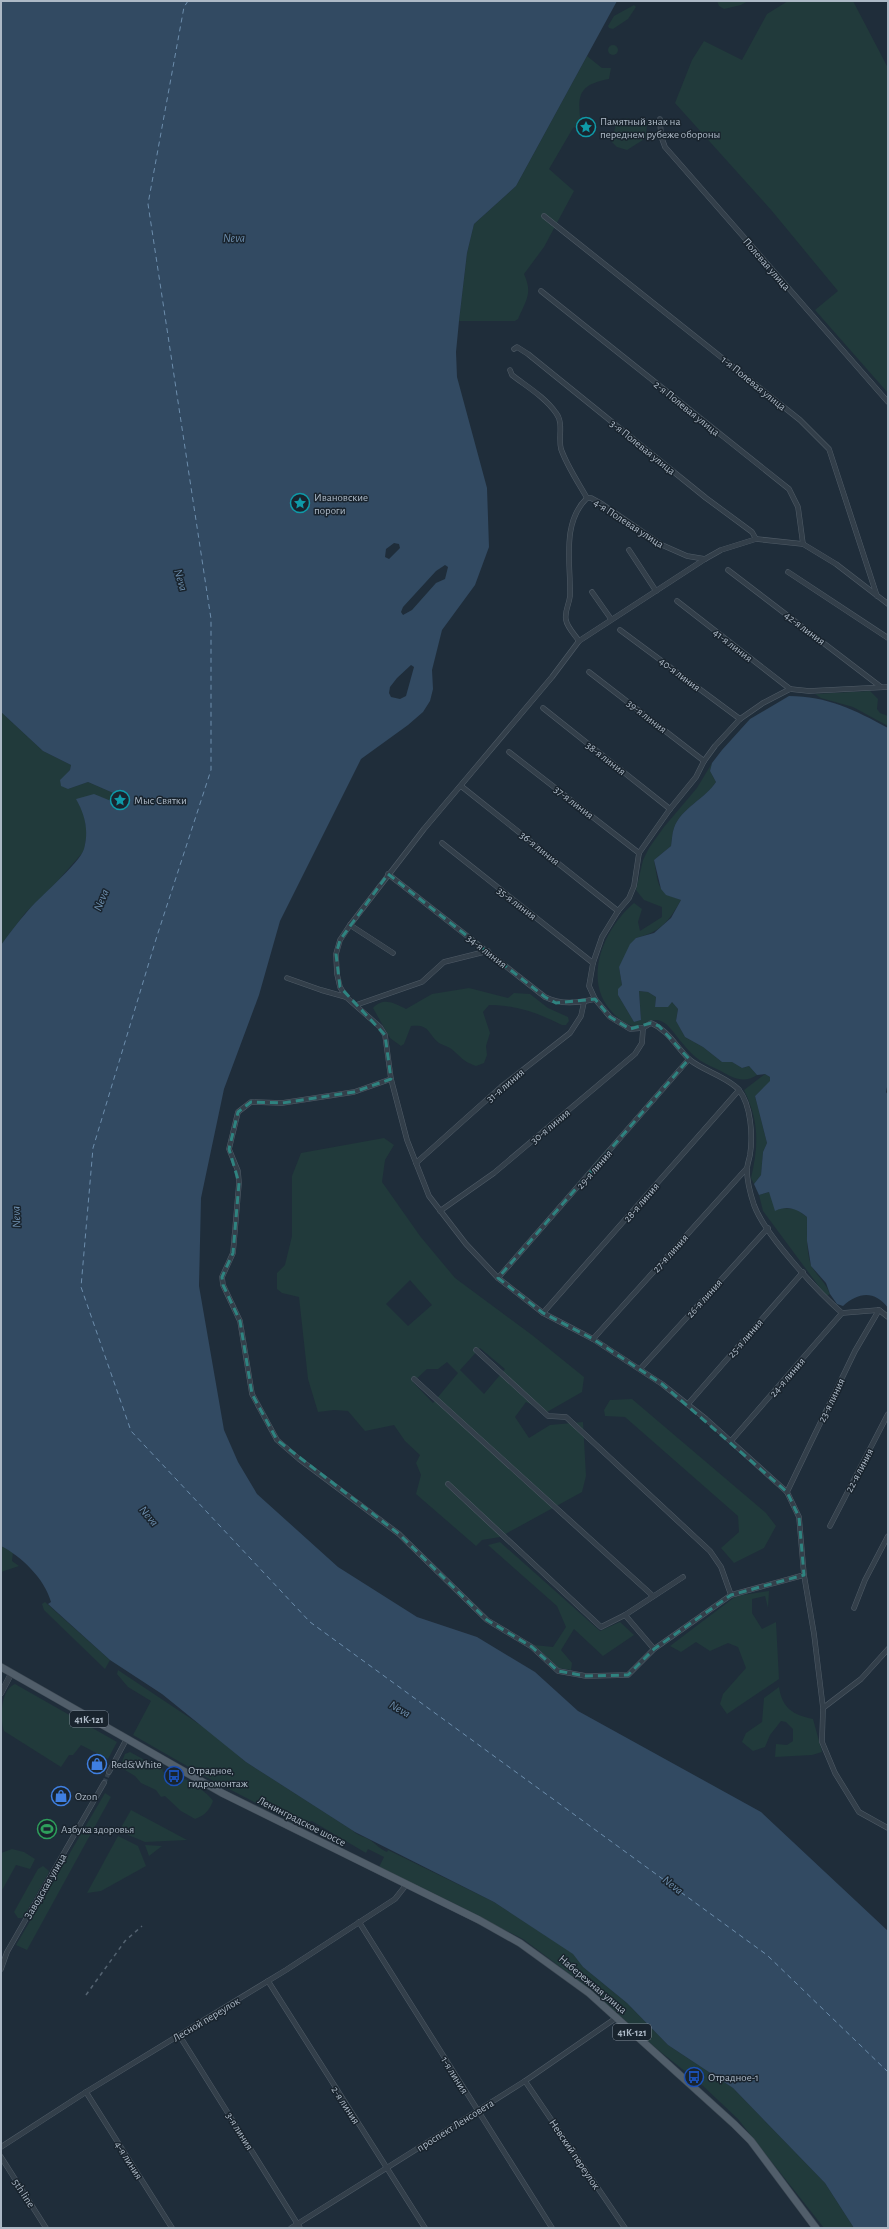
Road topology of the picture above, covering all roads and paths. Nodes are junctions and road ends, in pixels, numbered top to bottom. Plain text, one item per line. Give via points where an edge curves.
1 (660, 119) dead end
2 (544, 216) dead end
3 (541, 291) dead end
4 (514, 350) dead end
5 (510, 370) dead end
6 (888, 402) edge
7 (587, 498) junction
8 (756, 540) junction
9 (803, 544) junction
10 (629, 550) dead end
11 (705, 560) junction
12 (728, 570) dead end
13 (788, 572) dead end
14 (656, 591) junction
15 (592, 592) dead end
16 (877, 596) junction
17 (677, 601) dead end
18 (888, 604) edge
19 (611, 619) junction
20 (620, 630) dead end
21 (888, 638) edge
22 (579, 641) junction
23 (589, 672) dead end
24 (881, 687) junction
25 (888, 687) edge
26 (790, 689) junction
27 (543, 708) dead end
28 (740, 719) junction
29 (509, 752) dead end
30 (704, 761) junction
31 (461, 786) junction
32 (670, 809) junction
33 (442, 843) dead end
34 (639, 853) junction
35 (388, 874) junction
36 (618, 911) junction
37 (350, 925) junction
38 (488, 951) junction
39 (393, 953) dead end
40 (593, 963) junction
41 (287, 978) dead end
42 (346, 997) junction
43 (595, 999) junction
44 (584, 1002) junction
45 (356, 1005) junction
46 (643, 1028) junction
47 (689, 1059) junction
48 (391, 1079) junction
49 (739, 1090) junction
50 (416, 1163) junction
51 (747, 1168) junction
52 (440, 1211) junction
53 (768, 1228) junction
54 (803, 1272) junction
55 (498, 1278) junction
56 (879, 1310) junction
57 (543, 1313) junction
58 (842, 1313) junction
59 (888, 1316) edge
60 (593, 1339) junction
61 (476, 1350) dead end
62 (641, 1368) junction
63 (414, 1379) dead end
64 (688, 1404) junction
65 (888, 1414) edge
66 (731, 1441) junction
67 (448, 1484) dead end
68 (787, 1492) junction
69 (830, 1526) dead end
70 (888, 1536) edge
71 (804, 1575) junction
72 (683, 1577) dead end
73 (731, 1595) junction
74 (653, 1596) junction
75 (854, 1608) dead end
76 (625, 1615) junction
77 (654, 1649) junction
78 (888, 1649) edge
79 (1, 1667) edge
80 (11, 1674) junction
81 (1, 1694) edge
82 (823, 1708) junction
83 (126, 1740) junction
84 (110, 1772) tunnel mouth
85 (104, 1782) tunnel mouth
86 (888, 1828) edge
87 (406, 1885) junction
88 (359, 1922) junction
89 (1, 1969) edge
90 (268, 1982) junction
91 (616, 2018) junction
92 (179, 2035) junction
93 (526, 2081) junction
94 (86, 2092) junction
95 (478, 2111) junction
96 (1, 2147) edge
97 (1, 2157) edge
98 (386, 2168) junction
99 (298, 2226) edge
100 (46, 2228) edge
101 (172, 2228) edge
102 (291, 2228) edge
103 (425, 2228) edge
104 (552, 2228) edge
105 (625, 2228) edge
106 (816, 2228) edge

1 - 6 street, Полевая улица via 661,136 665,147
2 - 16 street, 1-я Полевая улица via 800,420 829,449
3 - 9 street, 2-я Полевая улица via 789,490 798,507
4 - 8 street, 3-я Полевая улица via 517,347 528,354 752,532
5 - 7 street, 4-я Полевая улица via 557,413 561,426 563,454
7 - 11 street, 4-я Полевая улица via 602,504 675,552
7 - 22 street via 575,515 568,554 570,602 565,615 566,622
8 - 9 street
8 - 11 street via 720,550
9 - 16 street via 836,564
10 - 14 street
11 - 14 street
12 - 24 street, 42-я линия
13 - 21 street
14 - 19 street
15 - 19 street
16 - 18 street
17 - 26 street, 41-я линия
19 - 22 street
20 - 28 street, 40-я линия
22 - 31 street
23 - 30 street, 39-я линия
24 - 25 street
24 - 26 street via 809,691
26 - 28 street
27 - 32 street, 38-я линия
28 - 30 street
29 - 34 street, 37-я линия
30 - 32 street via 696,777
31 - 35 street
31 - 36 street, 36-я линия
32 - 34 street
33 - 40 street, 35-я линия
34 - 36 street via 634,886 629,898
35 - 37 street
35 - 38 street, 34-я линия
36 - 40 street via 602,937
37 - 39 street
37 - 42 street via 340,940 336,954 340,987
38 - 44 street, 34-я линия via 556,1003
38 - 45 street via 444,962 422,982
40 - 43 street via 590,986
41 - 42 street
42 - 45 street
43 - 44 street, 34-я линия
43 - 46 street via 610,1017 630,1029
44 - 50 street, 31-я линия via 581,1016 570,1033 501,1088
45 - 48 street via 385,1035
46 - 47 street via 651,1023 659,1026
46 - 52 street, 30-я линия via 642,1043 635,1054 494,1173
47 - 49 street
47 - 55 street, 29-я линия
48 - 50 street via 407,1140
48 - 77 street via 354,1092 282,1103 251,1102 238,1112 229,1149 238,1171 239,1183 233,1253 222,1277 223,1285 240,1322 252,1394 282,1445 399,1534 487,1620 532,1647 558,1671 586,1676 628,1675
49 - 51 street via 746,1103 751,1140
49 - 57 street, 28-я линия
50 - 52 street via 429,1196
51 - 53 street via 748,1184 755,1207
51 - 60 street, 27-я линия
52 - 55 street
53 - 54 street
53 - 62 street, 26-я линия
54 - 58 street via 820,1294
54 - 64 street, 25-я линия
55 - 57 street
56 - 58 street
56 - 59 street
56 - 68 street, 23-я линия via 855,1351
57 - 60 street
58 - 66 street, 24-я линия
60 - 62 street
61 - 73 street via 548,1416 566,1417 710,1551 721,1567
62 - 64 street
63 - 74 street
64 - 66 street
65 - 69 street, 22-я линия
66 - 68 street
67 - 76 street via 602,1627
68 - 71 street via 799,1517
70 - 75 street via 865,1580
71 - 73 street
71 - 82 street
72 - 74 street
73 - 77 street
74 - 76 street
76 - 77 street
78 - 82 street via 861,1679
79 - 80 main road, Ленинградское шоссе / 41К-121
80 - 81 street
80 - 83 main road, Ленинградское шоссе / 41К-121
82 - 86 street via 822,1742 835,1773 859,1812
83 - 84 street
83 - 87 main road, Ленинградское шоссе / 41К-121 via 236,1800
85 - 89 street, Заводская улица via 7,1952
87 - 88 street, Лесной переулок via 395,1898
87 - 91 main road, Набережная улица / 41К-121 via 520,1943 564,1973
88 - 90 street, Лесной переулок
88 - 95 street, 1-я линия
90 - 92 street, Лесной переулок
90 - 98 street, 2-я линия
91 - 93 street, проспект Ленсовета
91 - 106 main road, Набережная улица / 41К-121 via 751,2141
92 - 94 street, Лесной переулок
92 - 99 street, 3-я линия
93 - 95 street, проспект Ленсовета
93 - 105 street, Невский переулок
94 - 96 street, Лесной переулок
94 - 101 street, 4-я линия
95 - 98 street, проспект Ленсовета
95 - 104 street, 1-я линия
97 - 100 street, 5th line
98 - 99 street, проспект Ленсовета
98 - 103 street, 2-я линия
99 - 102 street, проспект Ленсовета

